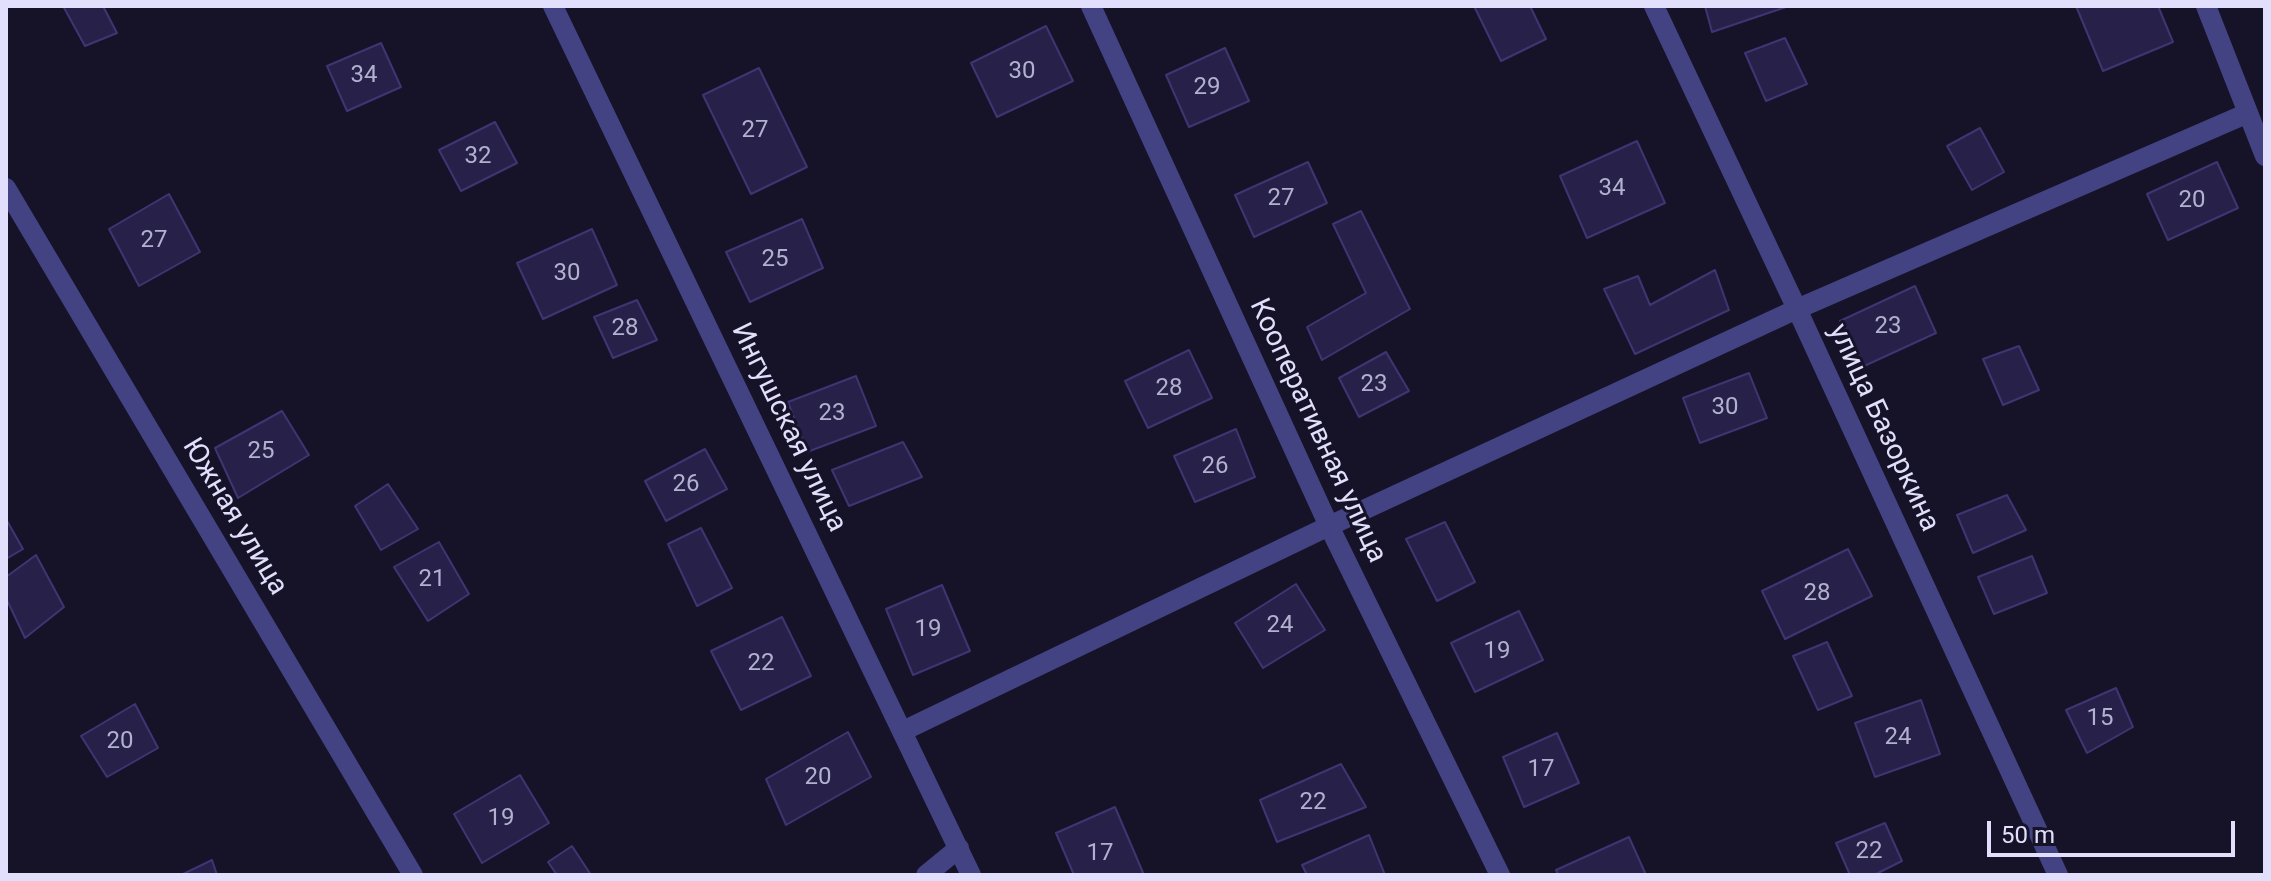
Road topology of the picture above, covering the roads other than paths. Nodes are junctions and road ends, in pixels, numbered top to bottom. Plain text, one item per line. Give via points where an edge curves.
1 (553, 6) edge
2 (1091, 6) edge
3 (1654, 6) edge
4 (2206, 6) edge
5 (2248, 113) junction
6 (2265, 156) edge
7 (6, 188) edge
8 (1797, 309) junction
9 (1329, 526) junction
10 (903, 731) junction
11 (959, 848) junction
12 (413, 875) edge
13 (926, 875) edge
14 (971, 875) edge
15 (1500, 875) edge
16 (2058, 875) edge

1 - 10 street, Ингушская улица
2 - 9 street, Кооперативная улица
3 - 8 street, улица Базоркина
4 - 5 street
5 - 6 street
5 - 8 street
7 - 12 street, Южная улица
8 - 9 street
8 - 16 street, улица Базоркина
9 - 10 street
9 - 15 street, Кооперативная улица
10 - 11 street, Ингушская улица
11 - 13 street
11 - 14 street, Ингушская улица

